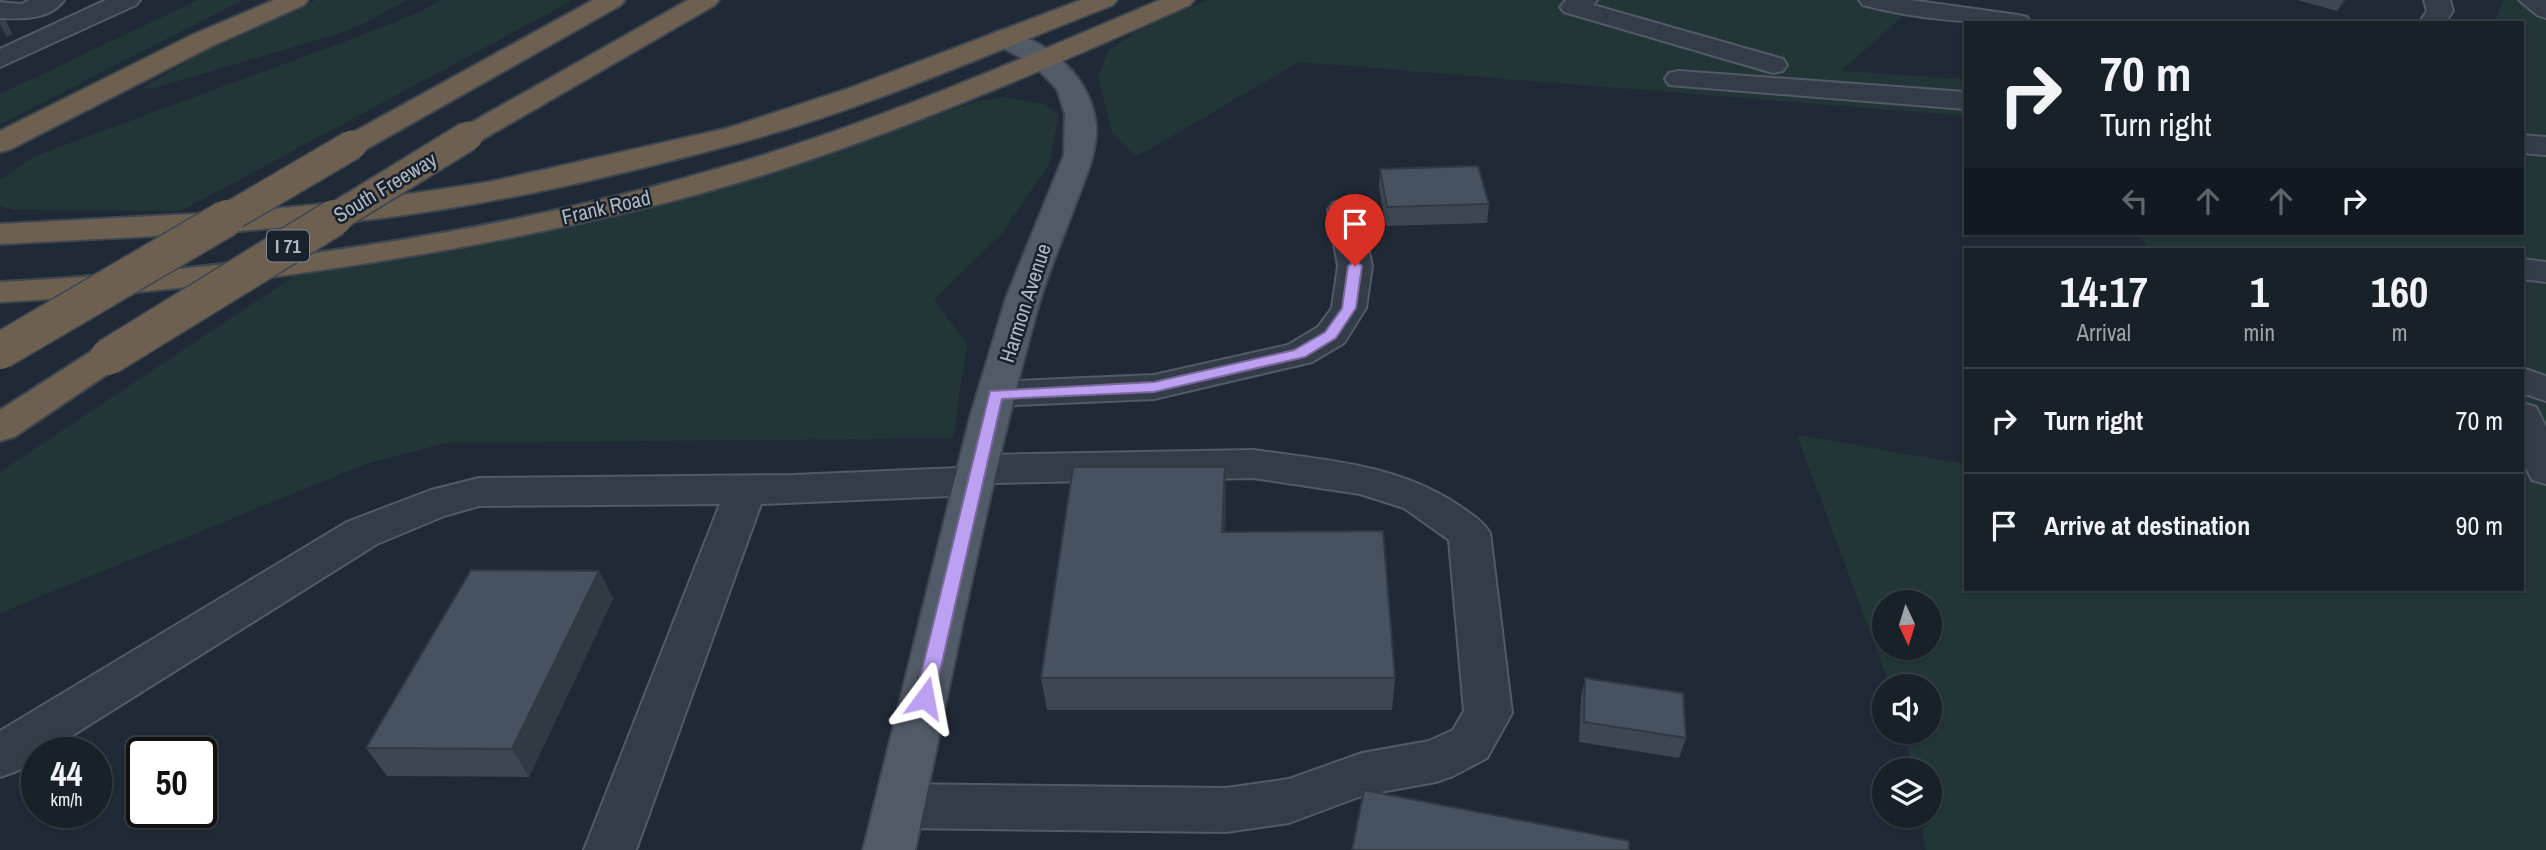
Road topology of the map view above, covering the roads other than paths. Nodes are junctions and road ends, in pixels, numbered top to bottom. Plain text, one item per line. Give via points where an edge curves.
1 (51, 0) edge
2 (127, 0) edge
3 (295, 0) edge
4 (612, 0) edge
5 (706, 0) edge
6 (1104, 0) edge
7 (1181, 0) edge
8 (1584, 0) edge
9 (1872, 0) edge
10 (2026, 0) edge
11 (2437, 0) edge
12 (2532, 0) edge
13 (2546, 10) edge
14 (7, 13) edge
15 (2005, 21) edge
16 (2012, 21) edge
17 (2433, 21) edge
18 (1004, 38) junction
19 (1044, 58) junction
20 (0, 59) edge
21 (1773, 65) dead end
22 (1679, 79) dead end
23 (1964, 101) edge
24 (0, 143) edge
25 (2524, 144) edge
26 (2546, 146) edge
27 (1344, 210) dead end
28 (0, 234) edge
29 (2524, 269) edge
30 (2546, 272) edge
31 (0, 292) edge
32 (0, 351) edge
33 (2524, 381) edge
34 (2546, 388) edge
35 (996, 394) junction
36 (2524, 420) edge
37 (0, 428) edge
38 (2546, 470) edge
39 (976, 475) junction
40 (746, 490) junction
41 (0, 756) edge
42 (900, 806) junction
43 (610, 850) edge
44 (890, 850) edge

1 - 14 lane
2 - 20 lane
3 - 24 highway via 203,40
4 - 32 highway, I 71, bridge via 352,145
5 - 37 highway, South Freeway / I 71, bridge via 468,136
6 - 18 highway, Frank Road
7 - 19 highway, Frank Road
8 - 21 lane via 1573,7
9 - 15 lane
10 - 16 lane
11 - 17 lane via 2440,11
12 - 13 lane
18 - 19 main road, Harmon Avenue
18 - 28 highway, Frank Road via 857,95 738,134 489,191 376,209 250,221
19 - 31 highway, Frank Road via 858,134 763,165 534,224 349,258 195,279
19 - 35 main road, Harmon Avenue via 1072,90 1080,107 1082,140 1023,298
22 - 23 lane
25 - 26 lane
27 - 35 lane via 1355,266 1349,308 1331,335 1299,354 1154,387
29 - 30 lane
33 - 34 lane
35 - 39 main road, Harmon Avenue
36 - 38 lane
39 - 40 lane
39 - 42 main road, Harmon Avenue
39 - 42 lane via 1253,464 1364,480 1418,498 1469,533 1488,713 1470,744 1436,761 1363,774 1289,801 1226,810
40 - 41 lane via 479,492 431,505 362,533
40 - 43 lane
42 - 44 main road, Harmon Avenue

